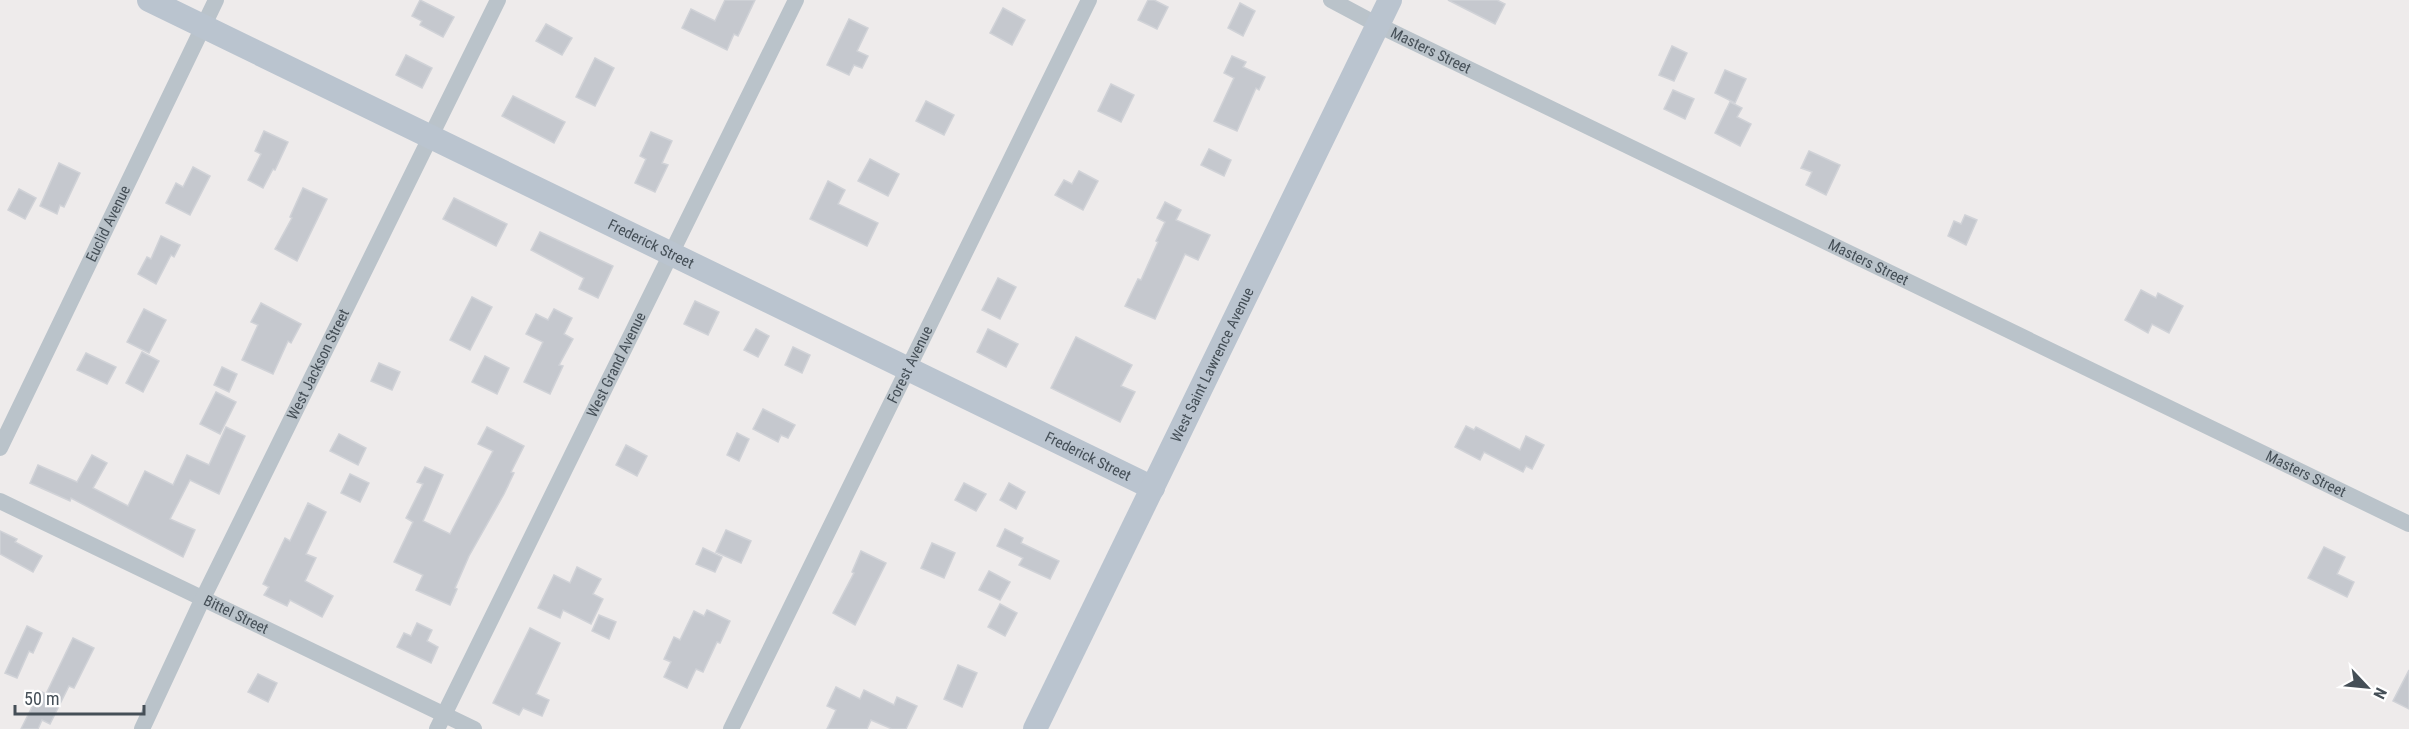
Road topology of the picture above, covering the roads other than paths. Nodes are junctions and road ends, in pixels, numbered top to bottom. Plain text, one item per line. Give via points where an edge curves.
1 (149, 0) edge
2 (216, 0) edge
3 (498, 0) edge
4 (796, 0) edge
5 (1089, 0) edge
6 (1331, 0) edge
7 (1390, 0) edge
8 (1378, 25) junction
9 (203, 26) junction
10 (430, 136) junction
11 (671, 253) junction
12 (908, 367) junction
13 (0, 448) edge
14 (1154, 488) junction
15 (0, 501) edge
16 (2409, 524) edge
17 (203, 598) junction
18 (440, 722) edge
19 (142, 729) edge
20 (474, 729) edge
21 (731, 729) edge
22 (1035, 729) edge

1 - 9 street, Frederick Street
2 - 9 street, Euclid Avenue
3 - 10 street, West Jackson Street
4 - 11 street, West Grand Avenue
5 - 12 street, Forest Avenue
6 - 8 street, Masters Street
7 - 8 street, West Saint Lawrence Avenue
8 - 14 street, West Saint Lawrence Avenue
8 - 16 street, Masters Street
9 - 10 street, Frederick Street
9 - 13 street, Euclid Avenue
10 - 11 street, Frederick Street
10 - 17 street, West Jackson Street
11 - 12 street, Frederick Street
11 - 18 street, West Grand Avenue
12 - 14 street, Frederick Street
12 - 21 street, Forest Avenue
14 - 22 street, West Saint Lawrence Avenue
15 - 17 street, Bittel Street
17 - 18 street, Bittel Street
17 - 19 street, West Jackson Street
18 - 20 street, Bittel Street

